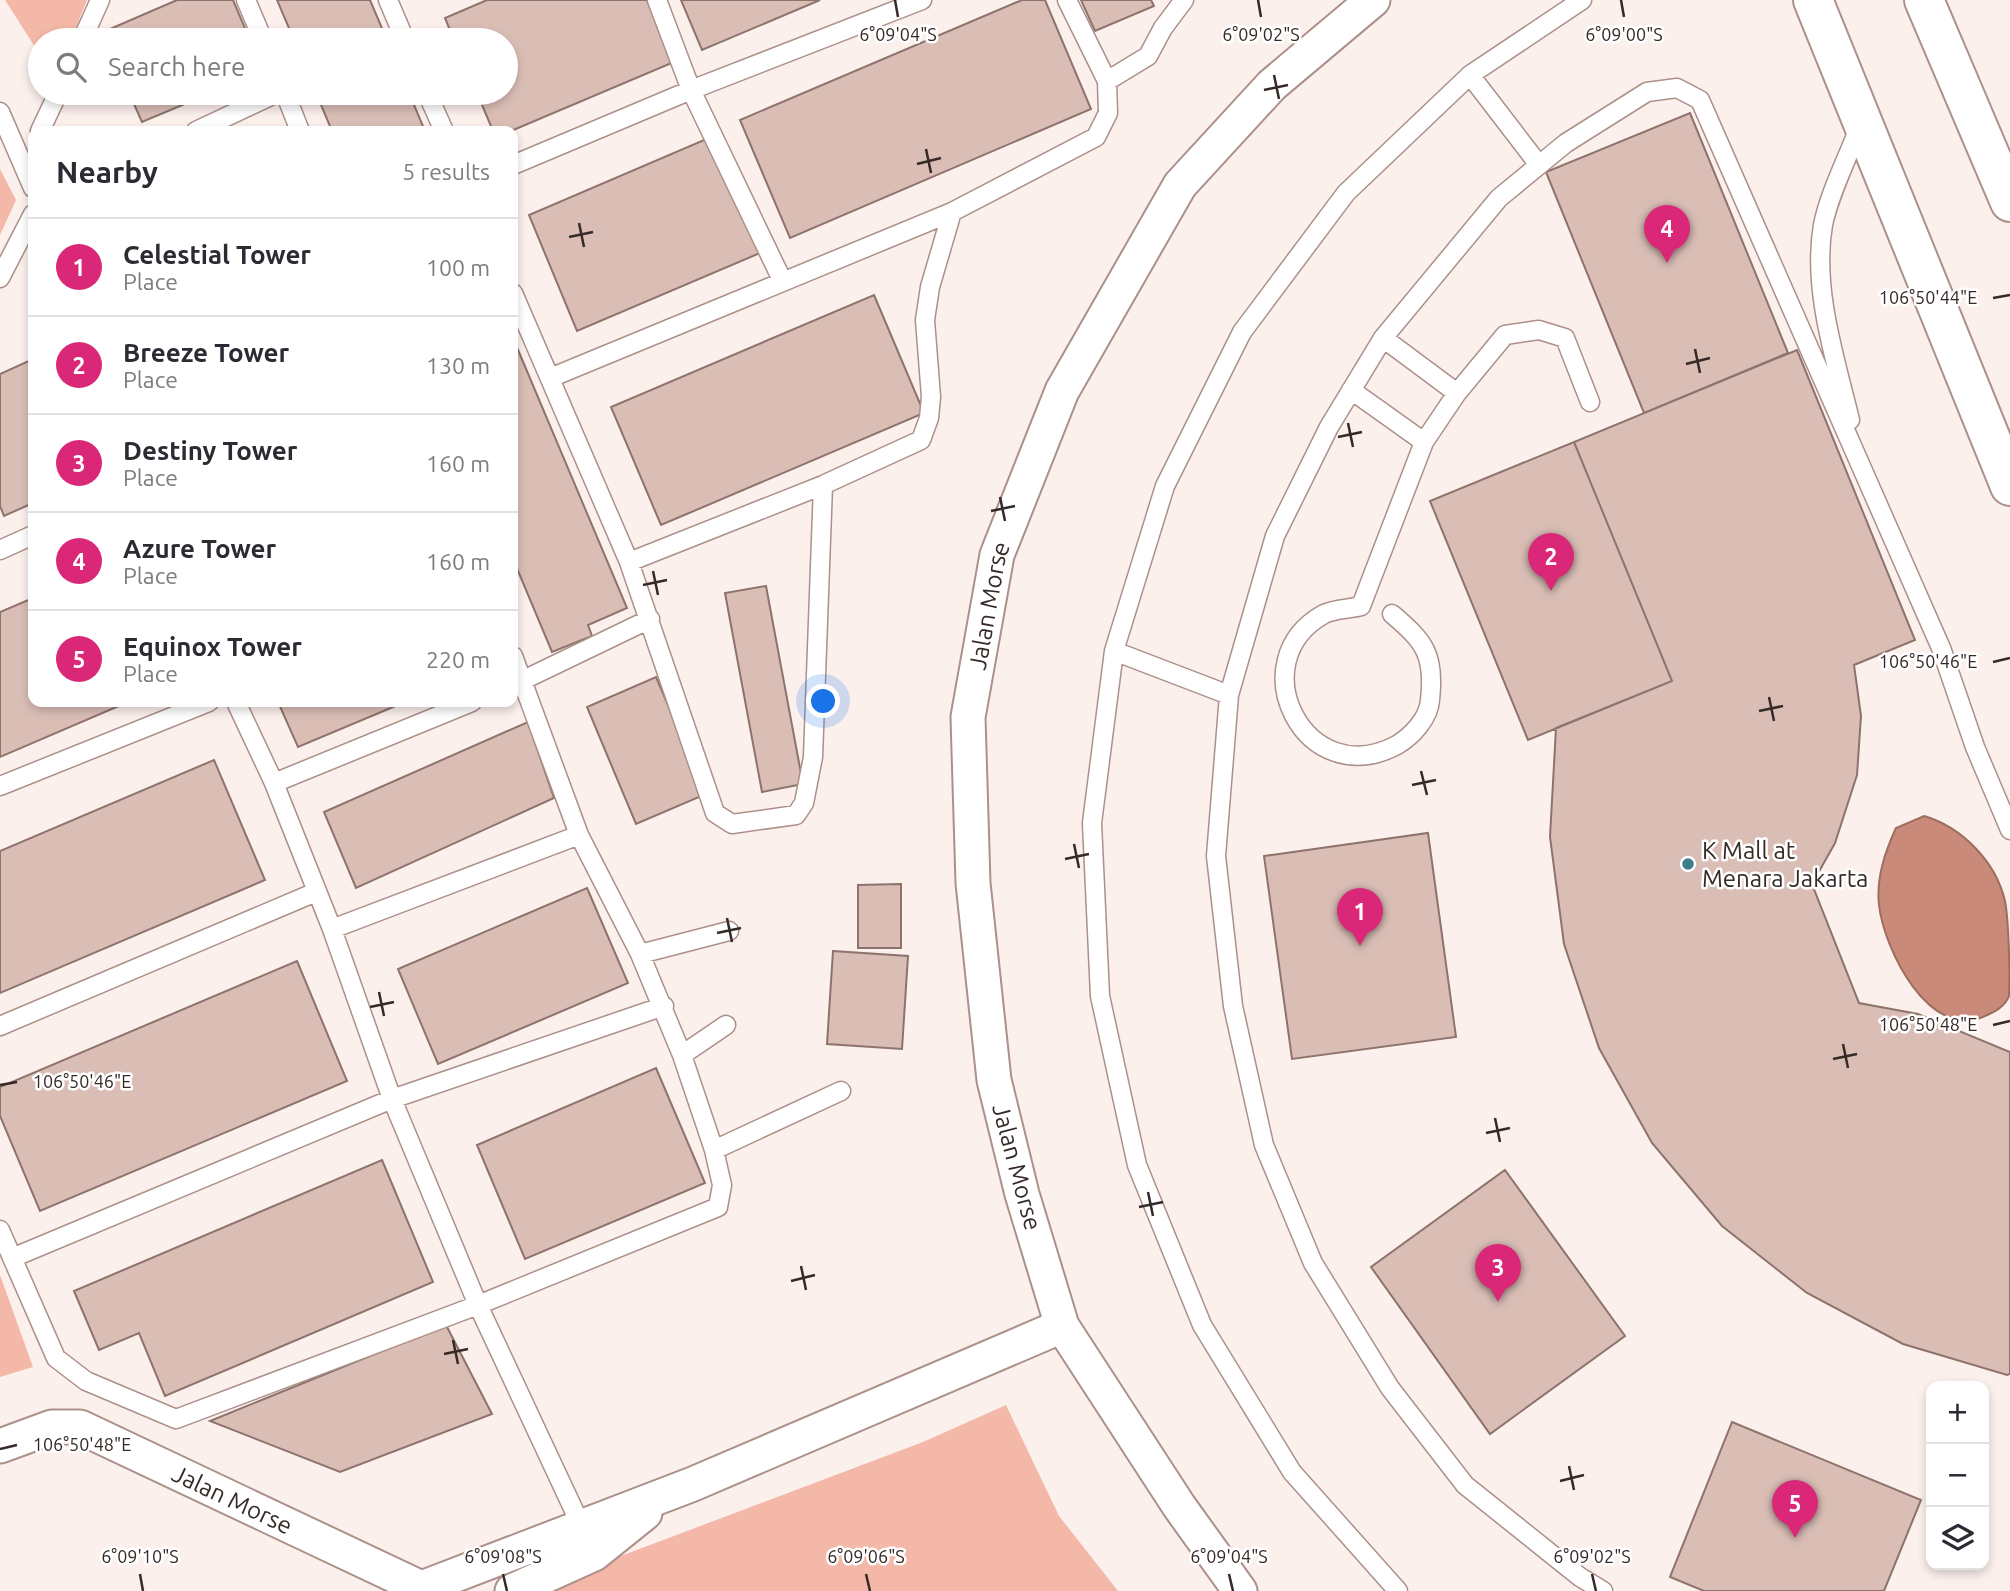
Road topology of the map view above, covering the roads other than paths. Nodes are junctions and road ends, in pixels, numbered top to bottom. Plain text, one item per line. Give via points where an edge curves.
1 (100, 0) edge
2 (246, 0) edge
3 (388, 0) edge
4 (657, 0) edge
5 (922, 0) edge
6 (1067, 0) edge
7 (1184, 0) edge
8 (1373, 0) edge
9 (1582, 0) edge
10 (1813, 0) edge
11 (1924, 0) edge
12 (87, 28) edge
13 (258, 28) edge
14 (400, 28) edge
15 (1470, 75) junction
16 (1107, 81) junction
17 (691, 90) junction
18 (52, 105) edge
19 (251, 105) edge
20 (290, 105) edge
21 (432, 105) edge
22 (0, 111) edge
23 (1862, 121) junction
24 (42, 126) edge
25 (207, 126) edge
26 (298, 126) edge
27 (441, 126) edge
28 (28, 158) edge
29 (518, 163) edge
30 (25, 165) junction
31 (1539, 165) junction
32 (28, 174) edge
33 (2010, 202) edge
34 (952, 212) junction
35 (28, 224) edge
36 (0, 278) edge
37 (782, 280) junction
38 (518, 304) edge
39 (1383, 338) junction
40 (550, 378) junction
41 (1351, 390) junction
42 (1457, 393) junction
43 (1590, 402) dead end
44 (1424, 442) junction
45 (1861, 467) junction
46 (823, 485) junction
47 (2010, 486) edge
48 (28, 537) edge
49 (0, 550) edge
50 (629, 562) junction
51 (1392, 614) dead end
52 (650, 619) junction
53 (1114, 652) junction
54 (518, 683) edge
55 (1229, 695) junction
56 (196, 707) edge
57 (238, 707) edge
58 (460, 707) edge
59 (274, 783) junction
60 (0, 786) edge
61 (2010, 830) edge
62 (579, 835) junction
63 (316, 892) junction
64 (332, 929) junction
65 (729, 932) dead end
66 (640, 954) junction
67 (664, 1006) junction
68 (726, 1025) dead end
69 (0, 1026) edge
70 (682, 1055) junction
71 (841, 1091) dead end
72 (392, 1099) junction
73 (714, 1150) junction
74 (0, 1230) edge
75 (12, 1258) junction
76 (478, 1305) junction
77 (1062, 1326) junction
78 (0, 1446) edge
79 (588, 1540) junction
80 (418, 1590) edge
81 (512, 1591) edge
82 (1240, 1591) edge
83 (1398, 1591) edge
84 (1603, 1591) edge

1 - 12 lane
2 - 13 lane
3 - 14 lane
4 - 17 lane
5 - 17 lane
6 - 16 lane
7 - 16 lane via 1148,56
8 - 77 street, Jalan Morse via 1272,85 1180,185 1062,391 997,555 968,717 972,883 994,1080
9 - 15 lane
10 - 23 street
11 - 33 street
15 - 31 lane
15 - 53 lane via 1346,193 1242,332 1165,486
16 - 34 lane via 1108,113 1096,137
17 - 29 lane
17 - 37 lane
18 - 24 lane
19 - 25 lane
20 - 26 lane
21 - 27 lane
22 - 30 lane
23 - 45 lane via 1823,224 1821,274 1831,344
23 - 47 street
28 - 30 lane
30 - 32 lane
31 - 39 lane via 1500,198
31 - 45 lane via 1647,92 1677,88 1700,100
34 - 37 lane
34 - 46 lane via 925,320 931,397 921,440
35 - 36 lane
37 - 40 lane
38 - 40 lane
39 - 41 lane
39 - 42 lane
40 - 50 lane
41 - 44 lane
41 - 55 lane via 1275,536
42 - 43 lane via 1505,335 1539,330 1565,338
42 - 44 lane
44 - 51 lane via 1361,606 1325,614 1297,637 1284,671 1288,707 1308,738 1341,755 1377,755 1409,738 1429,708 1433,672 1420,638
45 - 61 lane via 1941,648
46 - 50 lane
46 - 52 lane via 813,757 804,803 796,815 732,824 715,813
48 - 49 lane
50 - 52 lane
52 - 54 lane
53 - 55 lane
53 - 83 lane via 1093,836 1100,996 1137,1165 1202,1325 1293,1472
54 - 62 lane
55 - 84 lane via 1216,856 1233,1006 1264,1146 1314,1263 1390,1388 1465,1485
56 - 60 lane
57 - 59 lane
58 - 59 lane
59 - 63 lane
62 - 64 lane
62 - 66 lane
63 - 64 lane
63 - 69 lane
64 - 72 lane
65 - 66 lane
66 - 67 lane
67 - 70 lane
67 - 72 lane
68 - 70 lane
70 - 73 lane
71 - 73 lane
72 - 75 lane
72 - 76 lane
73 - 76 lane via 722,1185 718,1207
74 - 75 lane
75 - 76 lane via 56,1358 86,1381 176,1419
76 - 79 lane
77 - 79 street, Jalan Morse via 673,1492
77 - 82 street, Jalan Morse
78 - 80 street, Jalan Morse via 52,1427 80,1427
79 - 80 street, Jalan Morse
79 - 81 street, Jalan Morse

